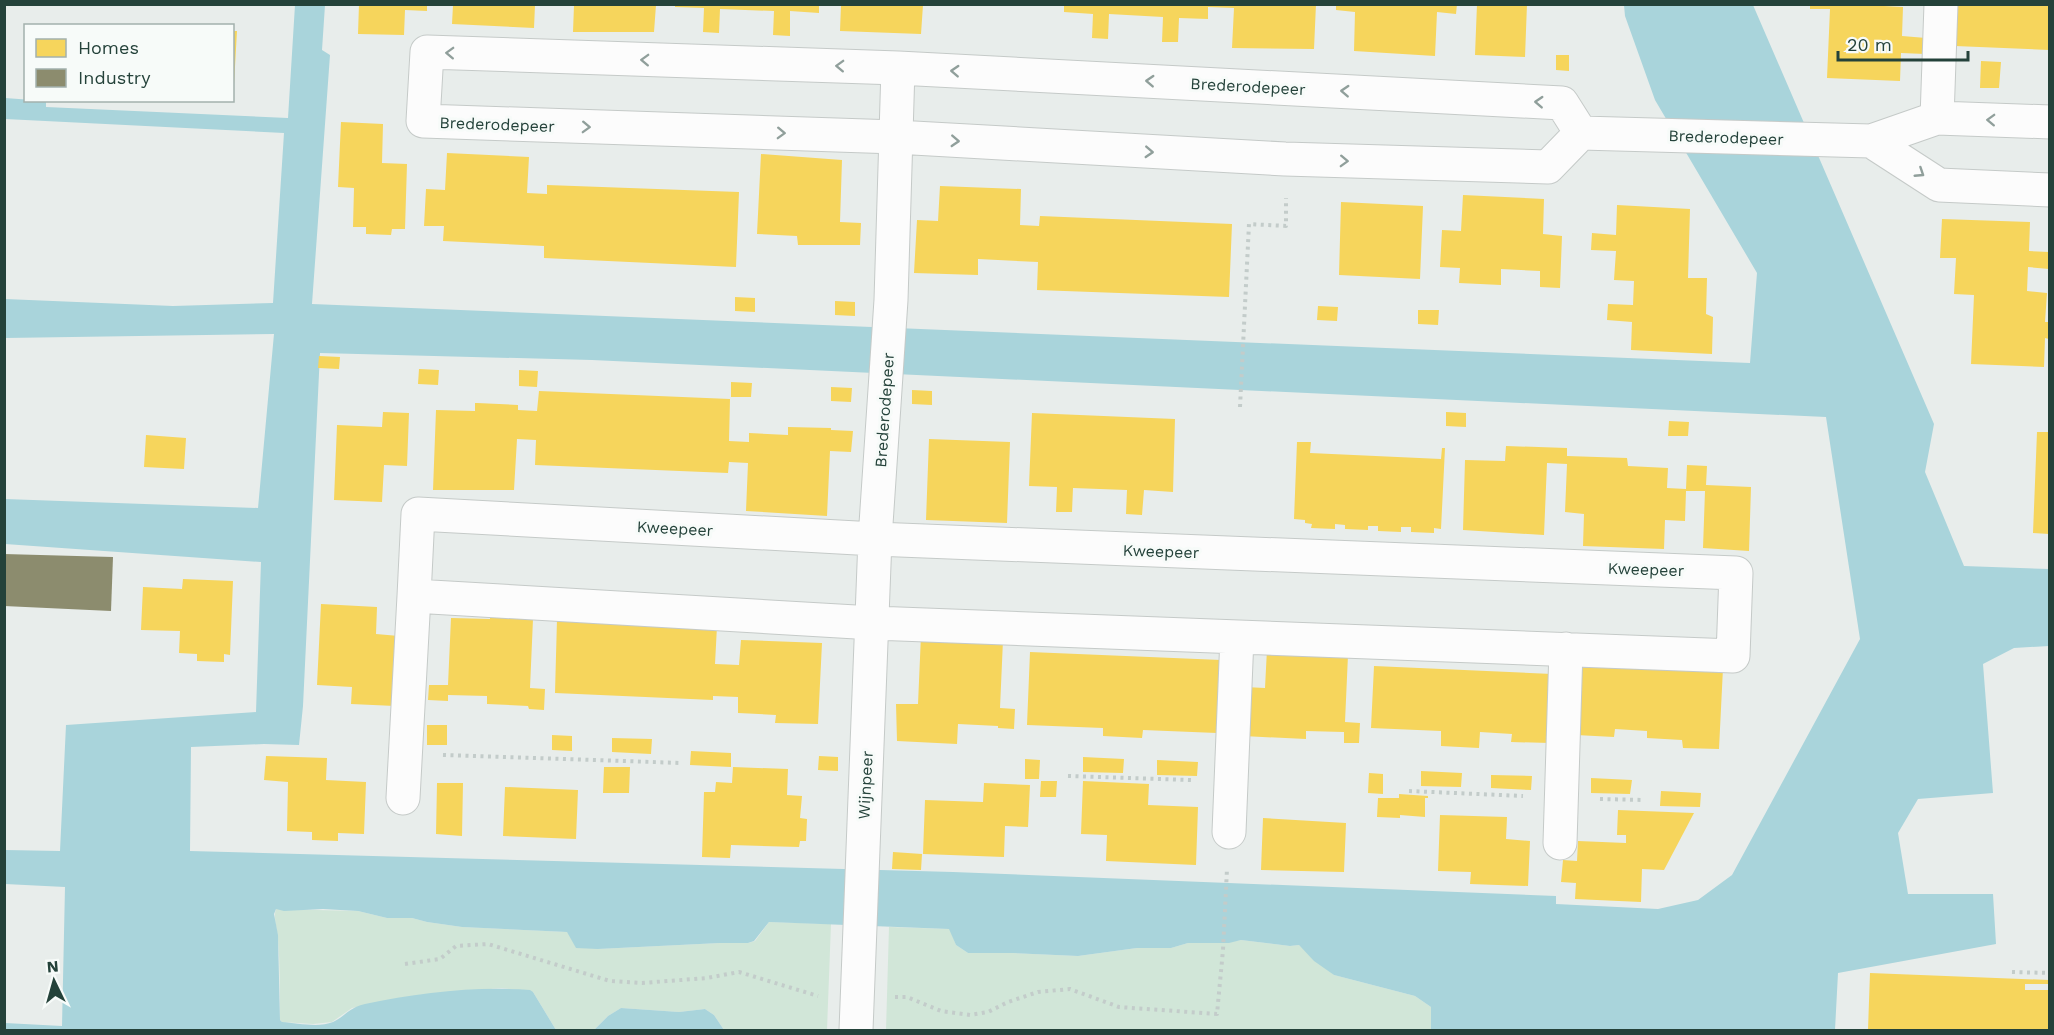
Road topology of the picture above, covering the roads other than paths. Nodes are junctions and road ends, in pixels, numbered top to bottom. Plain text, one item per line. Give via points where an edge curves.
1 (1941, 4) edge
2 (898, 68) junction
3 (1937, 118) junction
4 (2049, 122) edge
5 (1581, 133) junction
6 (896, 137) junction
7 (1871, 141) junction
8 (2049, 190) edge
9 (875, 539) junction
10 (414, 596) junction
11 (873, 623) junction
12 (1237, 637) junction
13 (1566, 649) junction
14 (403, 798) dead end
15 (1229, 832) dead end
16 (1560, 843) dead end
17 (856, 1030) edge

1 - 3 street
5 -> 2 street, Brederodepeer via 1562,103
2 - 6 street, Brederodepeer
2 -> 6 street, Brederodepeer via 427,52 423,121
4 -> 3 street, Brederodepeer
3 - 7 street, Brederodepeer
6 -> 5 street, Brederodepeer via 1286,159 1548,166
5 - 7 street, Brederodepeer
6 - 9 street, Brederodepeer via 891,300
7 -> 8 street via 1940,185
9 - 10 street, Kweepeer via 418,514
9 - 11 street, Wijnpeer
9 - 13 street, Kweepeer via 1736,573 1733,656
10 - 11 street, Kweepeer
10 - 14 street, Kweepeer
11 - 12 street, Kweepeer
11 - 17 street, Wijnpeer
12 - 13 street, Kweepeer
12 - 15 street
13 - 16 street

